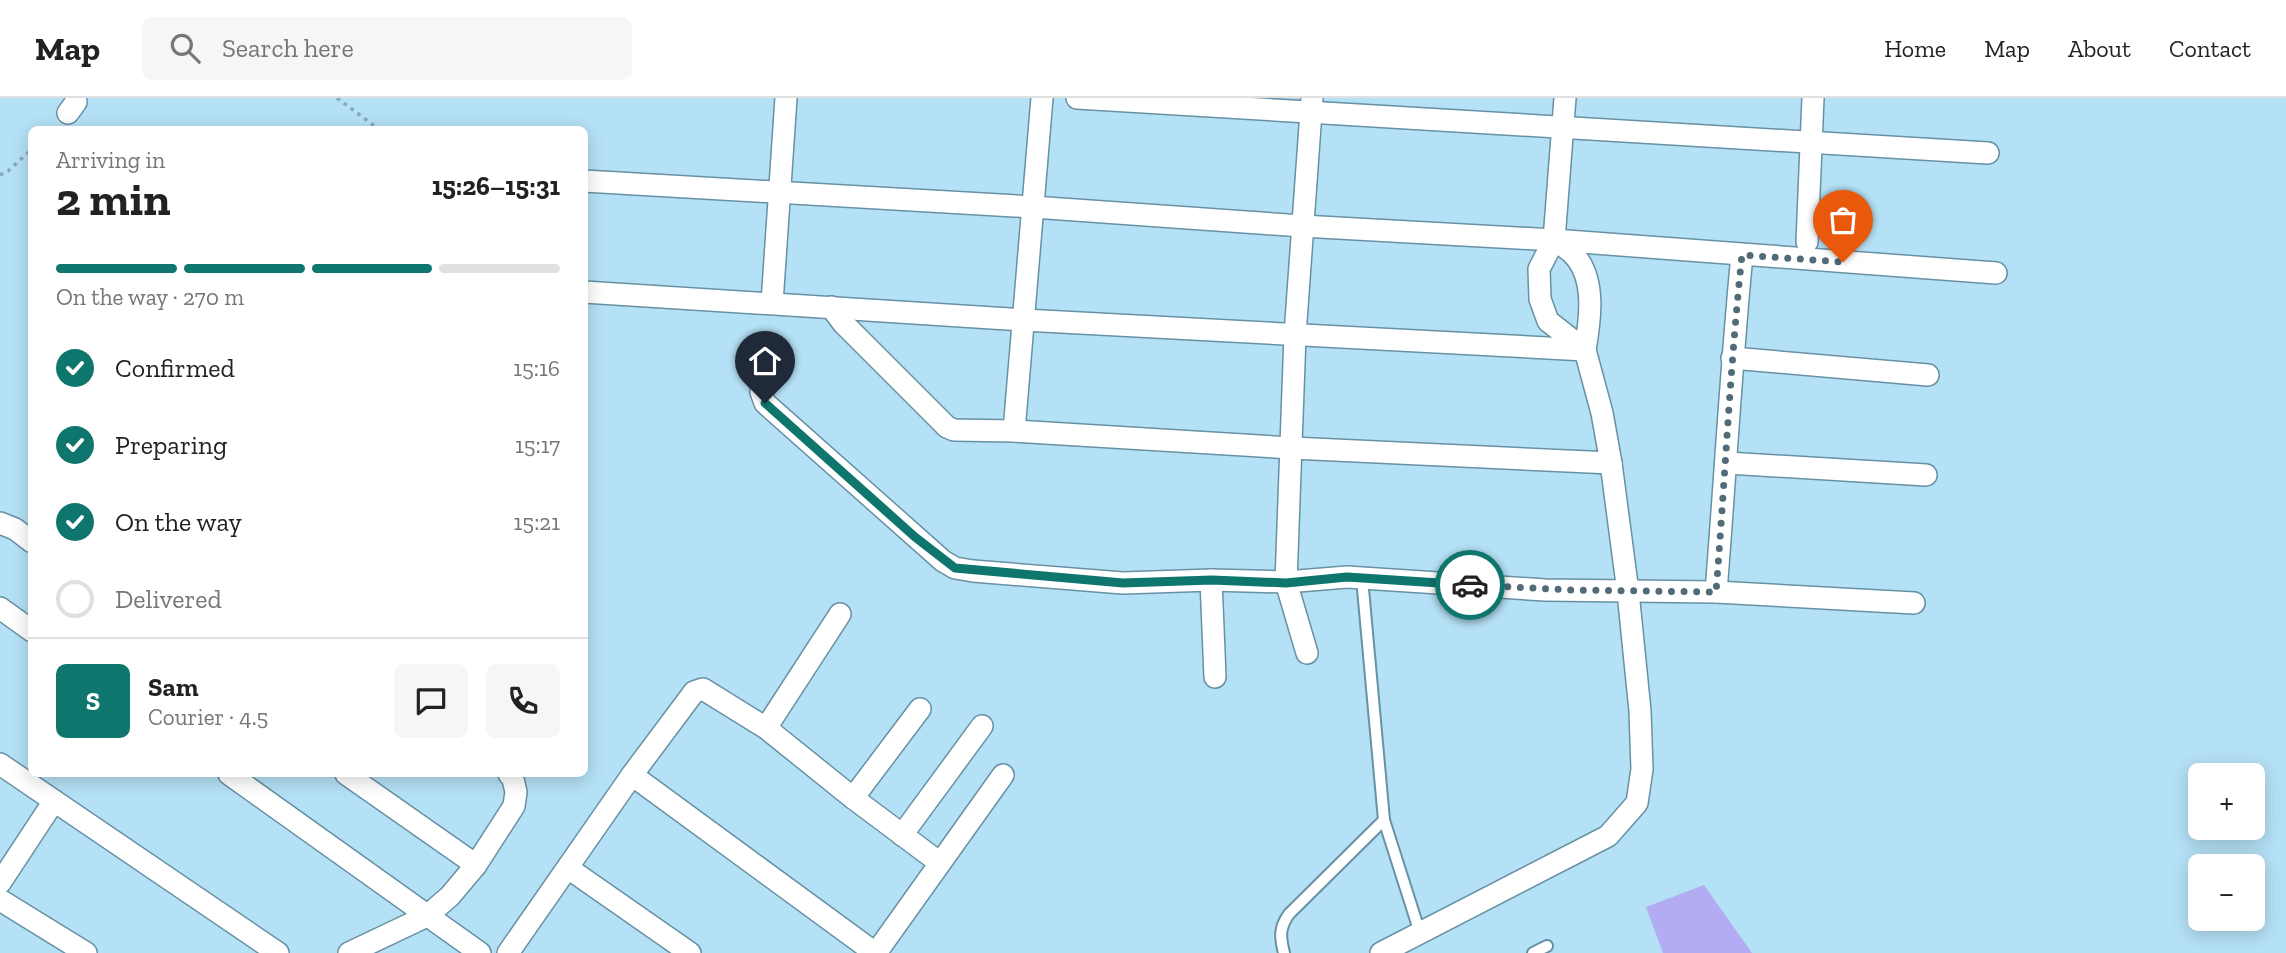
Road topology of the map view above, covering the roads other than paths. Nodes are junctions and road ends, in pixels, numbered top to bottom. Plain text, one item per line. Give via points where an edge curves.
1 (786, 98) edge
2 (1042, 98) edge
3 (1077, 98) edge
4 (1565, 98) edge
5 (1813, 98) edge
6 (1312, 106) edge
7 (1562, 128) junction
8 (1810, 143) junction
9 (1988, 153) dead end
10 (588, 181) edge
11 (778, 193) junction
12 (1033, 207) junction
13 (1302, 226) junction
14 (1554, 240) junction
15 (1807, 242) dead end
16 (1742, 255) junction
17 (1996, 273) dead end
18 (588, 292) edge
19 (772, 303) junction
20 (831, 307) junction
21 (1024, 320) junction
22 (1295, 335) junction
23 (1585, 350) junction
24 (767, 354) dead end
25 (1732, 358) junction
26 (1928, 375) dead end
27 (1014, 431) junction
28 (1292, 448) junction
29 (1611, 463) junction
30 (1727, 463) junction
31 (1926, 475) dead end
32 (0, 523) edge
33 (28, 539) edge
34 (1362, 578) junction
35 (1212, 580) junction
36 (1286, 583) junction
37 (1628, 592) junction
38 (1716, 592) junction
39 (1914, 603) dead end
40 (0, 608) edge
41 (840, 614) dead end
42 (28, 628) edge
43 (1307, 653) dead end
44 (1215, 677) dead end
45 (920, 709) dead end
46 (982, 726) dead end
47 (766, 728) junction
48 (0, 764) edge
49 (632, 775) junction
50 (1003, 775) dead end
51 (233, 777) edge
52 (350, 777) edge
53 (511, 777) edge
54 (853, 798) junction
55 (54, 801) junction
56 (1384, 820) junction
57 (902, 835) junction
58 (940, 863) junction
59 (476, 865) junction
60 (568, 868) junction
61 (0, 883) edge
62 (0, 900) edge
63 (427, 916) junction
64 (1420, 933) junction
65 (1547, 946) dead end
66 (86, 953) edge
67 (278, 953) edge
68 (349, 953) edge
69 (480, 953) edge
70 (508, 953) edge
71 (690, 953) edge
72 (876, 953) edge
73 (1284, 953) edge
74 (1381, 953) edge
75 (1533, 953) edge

1 - 11 street
2 - 12 street
3 - 6 street
4 - 7 street
5 - 8 street
6 - 7 street
6 - 13 street
7 - 8 street
7 - 14 street
8 - 9 street
8 - 15 street
10 - 11 street
11 - 12 street
11 - 19 street
12 - 13 street
12 - 21 street
13 - 14 street
13 - 22 street
14 - 16 street
14 - 23 street via 1574,253 1590,294
14 - 23 street via 1539,269 1540,299 1548,321
16 - 17 street
16 - 25 street
18 - 19 street
19 - 20 street
20 - 21 street
20 - 27 street via 947,427
21 - 22 street
21 - 27 street
22 - 23 street
22 - 28 street
23 - 29 street
24 - 35 street via 761,392 765,403 955,568 1123,583
25 - 26 street
25 - 30 street
27 - 28 street
28 - 29 street
28 - 36 street
29 - 37 street
30 - 31 street
30 - 38 street
32 - 33 street
34 - 36 street
34 - 37 street
34 - 56 lane
35 - 36 street
35 - 44 street
36 - 43 street
37 - 38 street
37 - 64 street via 1641,734 1637,803 1608,836
38 - 39 street
40 - 42 street
41 - 47 street
45 - 54 street
46 - 57 street
47 - 49 street via 698,689
47 - 54 street
48 - 55 street
49 - 60 street
49 - 72 street
50 - 58 street
51 - 63 street
52 - 59 street
53 - 59 street via 514,806
54 - 57 street
55 - 61 street
55 - 67 street
56 - 64 lane
56 - 73 lane via 1289,914 1280,938
57 - 58 street
58 - 72 street
59 - 63 street
60 - 70 street
60 - 71 street
62 - 66 street
63 - 68 street
63 - 69 street
64 - 74 street
65 - 75 lane

